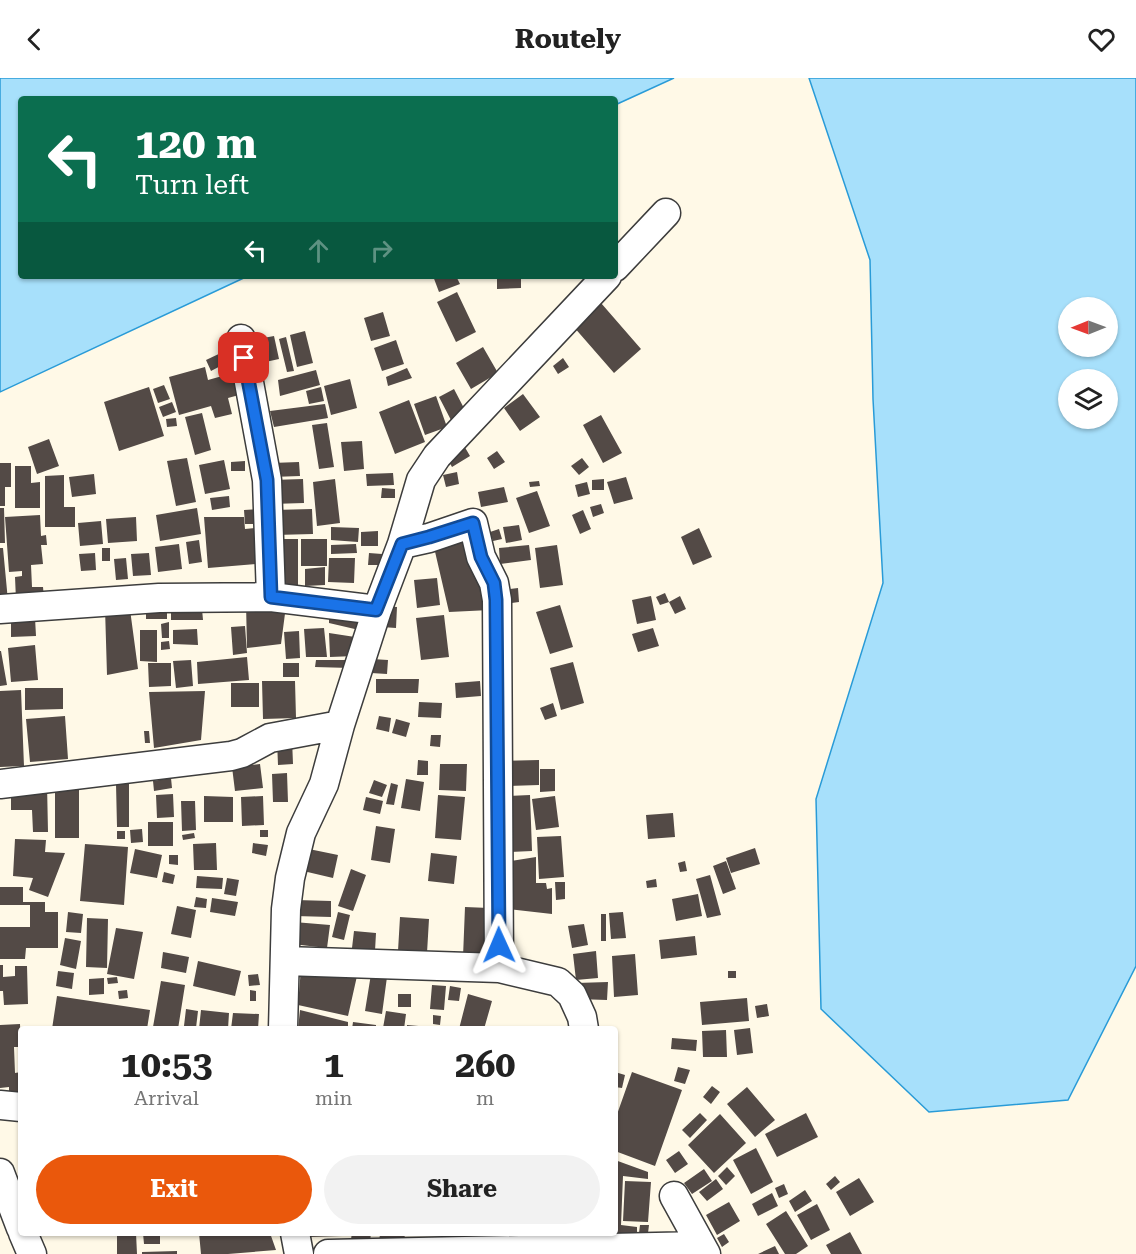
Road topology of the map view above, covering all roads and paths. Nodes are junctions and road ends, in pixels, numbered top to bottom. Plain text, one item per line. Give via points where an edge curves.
1 (666, 213) dead end
2 (618, 264) edge
3 (604, 279) edge
4 (241, 339) dead end
5 (402, 544) junction
6 (271, 597) junction
7 (0, 609) edge
8 (376, 610) junction
9 (340, 725) junction
10 (0, 784) edge
11 (285, 961) junction
12 (499, 968) junction
13 (283, 1026) edge
14 (584, 1026) edge
15 (0, 1105) edge
16 (18, 1107) edge
17 (0, 1173) edge
18 (674, 1196) dead end
19 (18, 1220) edge
20 (18, 1235) edge
21 (23, 1236) edge
22 (296, 1236) edge
23 (533, 1241) edge
24 (0, 1243) edge
25 (703, 1250) edge
26 (32, 1254) edge
27 (298, 1254) edge
28 (328, 1254) edge

1 - 2 street
3 - 5 street via 437,456 421,480
4 - 6 street via 267,480
5 - 8 street
5 - 12 street via 473,523 481,557 494,583
6 - 7 street via 159,598
6 - 8 street
8 - 9 street
9 - 10 street via 270,738 231,756
9 - 11 street via 324,784 301,833 290,878
11 - 12 street
11 - 13 street
12 - 14 street via 558,982 572,995
15 - 16 street
17 - 19 street
18 - 25 street
20 - 24 street
21 - 26 street
22 - 27 street
23 - 25 street
23 - 28 street

